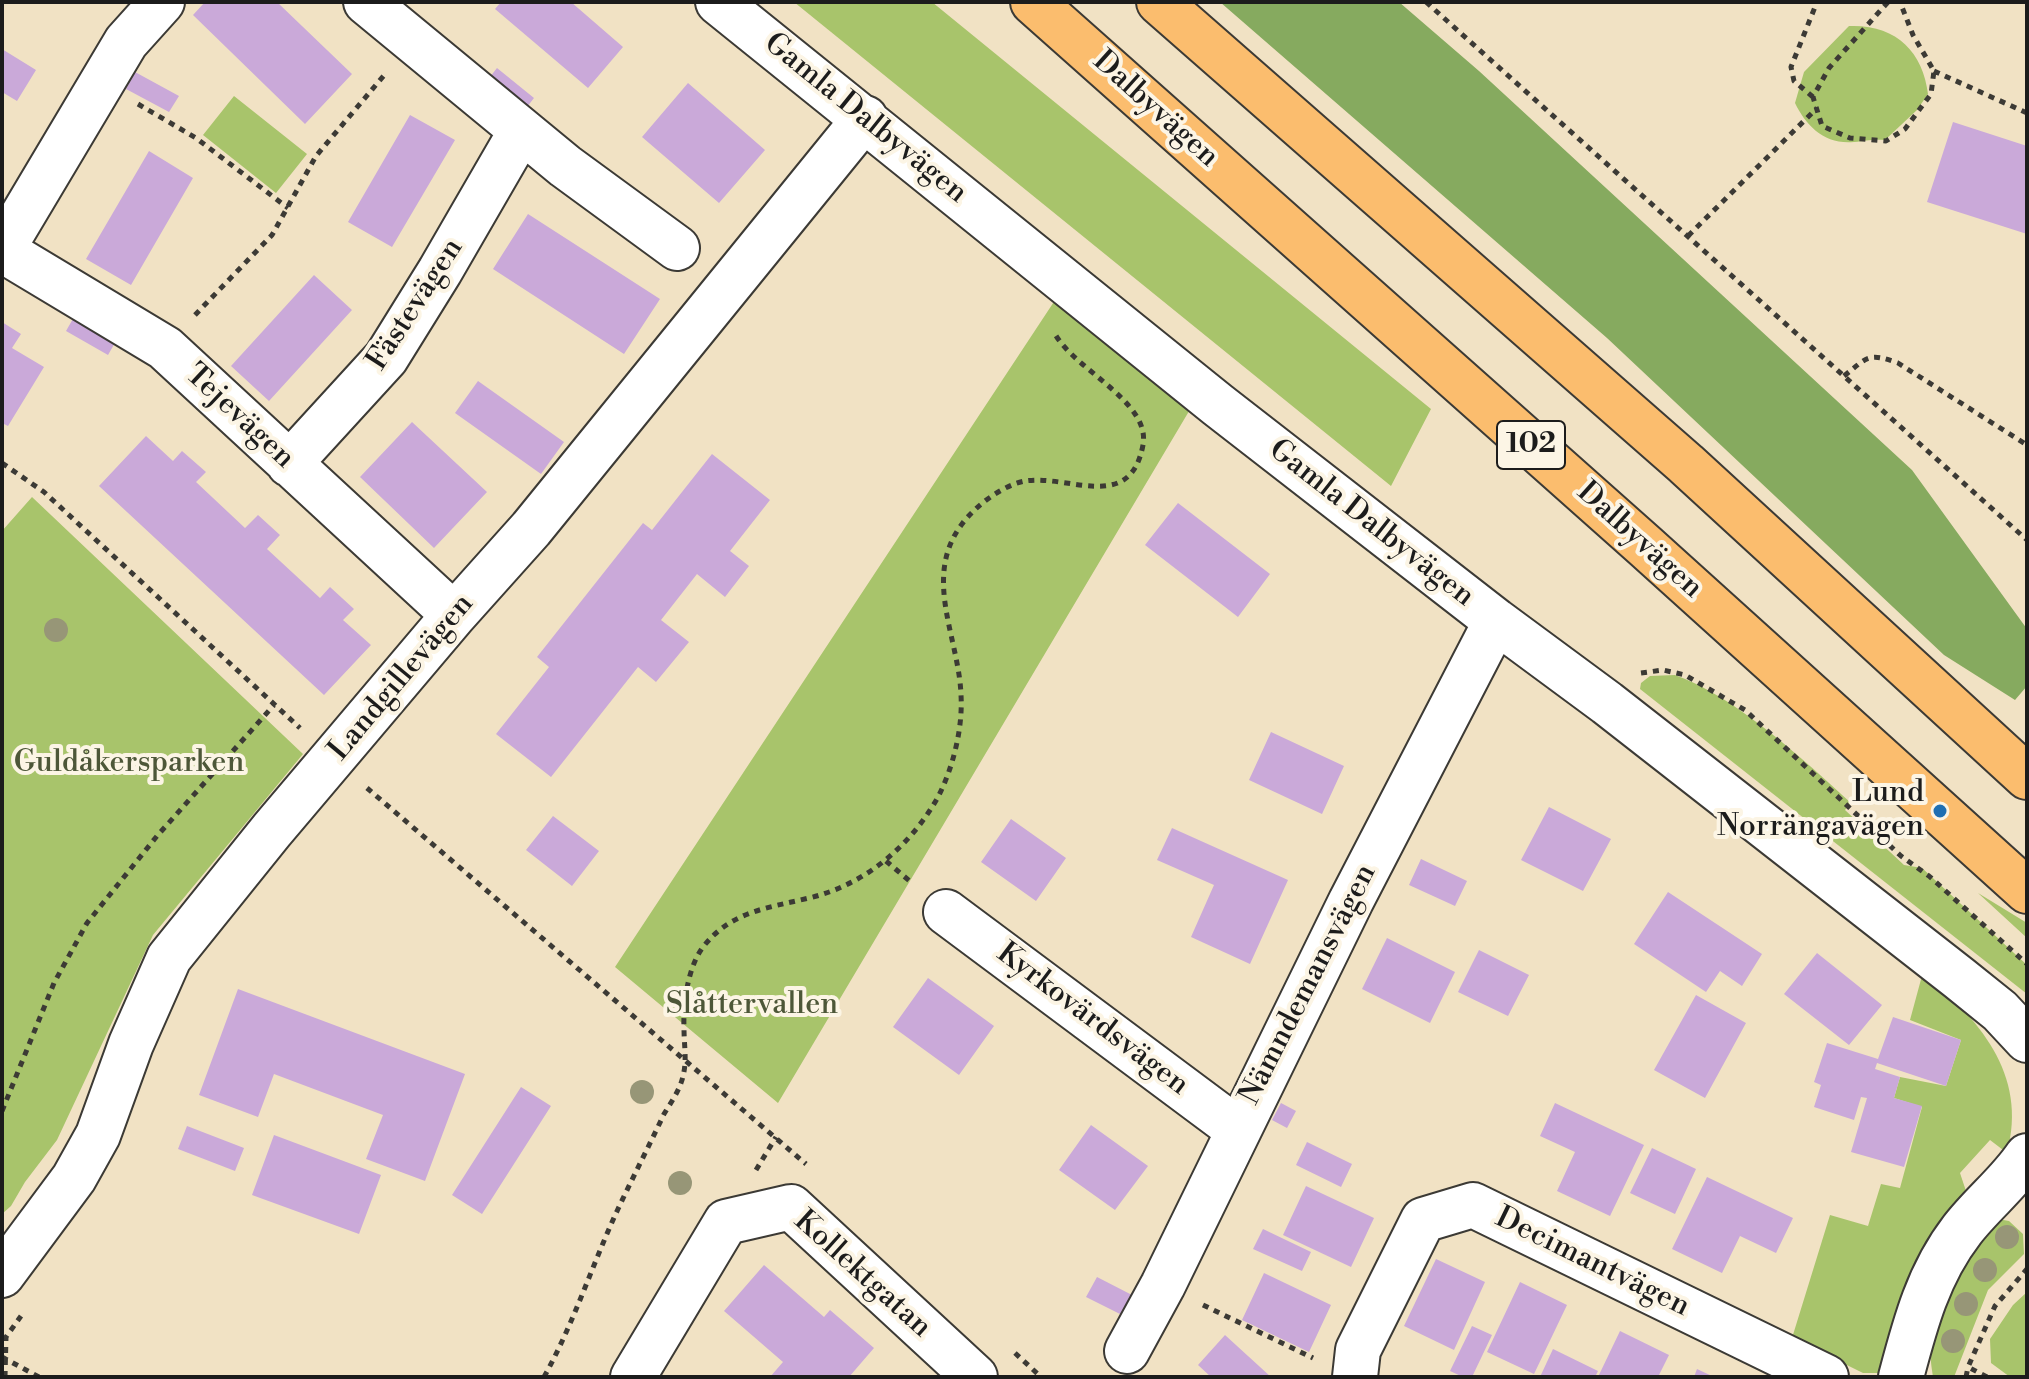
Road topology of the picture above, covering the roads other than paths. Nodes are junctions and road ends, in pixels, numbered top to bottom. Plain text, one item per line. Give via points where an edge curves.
1 (162, 2) edge
2 (366, 2) edge
3 (718, 2) edge
4 (1033, 2) edge
5 (1159, 2) edge
6 (865, 118) junction
7 (521, 131) junction
8 (677, 248) dead end
9 (2, 250) edge
10 (289, 464) junction
11 (454, 615) junction
12 (1496, 621) junction
13 (2027, 777) edge
14 (2027, 891) edge
15 (946, 912) dead end
16 (2027, 1040) edge
17 (1237, 1129) junction
18 (2027, 1156) edge
19 (2, 1275) edge
20 (1141, 1314) road end
21 (1340, 1370) edge
22 (633, 1377) edge
23 (975, 1377) edge
24 (1826, 1377) edge
25 (1901, 1377) edge

1 - 9 street via 100,82
2 - 7 street
3 - 6 street, Gamla Dalbyvägen
4 - 14 main road, Dalbyvägen / 102
5 - 13 main road via 1686,464
6 - 11 street, Landgillevägen via 551,505
6 - 12 street, Gamla Dalbyvägen via 1218,405
7 - 8 street
7 - 10 street, Fästevägen via 386,358
9 - 10 street, Tejevägen via 165,348
10 - 11 street, Tejevägen
11 - 19 street, Landgillevägen via 169,958 98,1135 74,1178
12 - 16 street, Gamla Dalbyvägen via 1980,994
12 - 17 street, Nämndemansvägen
15 - 17 street, Kyrkovärdsvägen
17 - 20 street, Nämndemansvägen
18 - 25 street via 1938,1266 1921,1304
21 - 24 street, Decimantvägen via 1358,1350 1423,1220 1473,1205
22 - 23 street, Kollektgatan via 726,1222 791,1207

